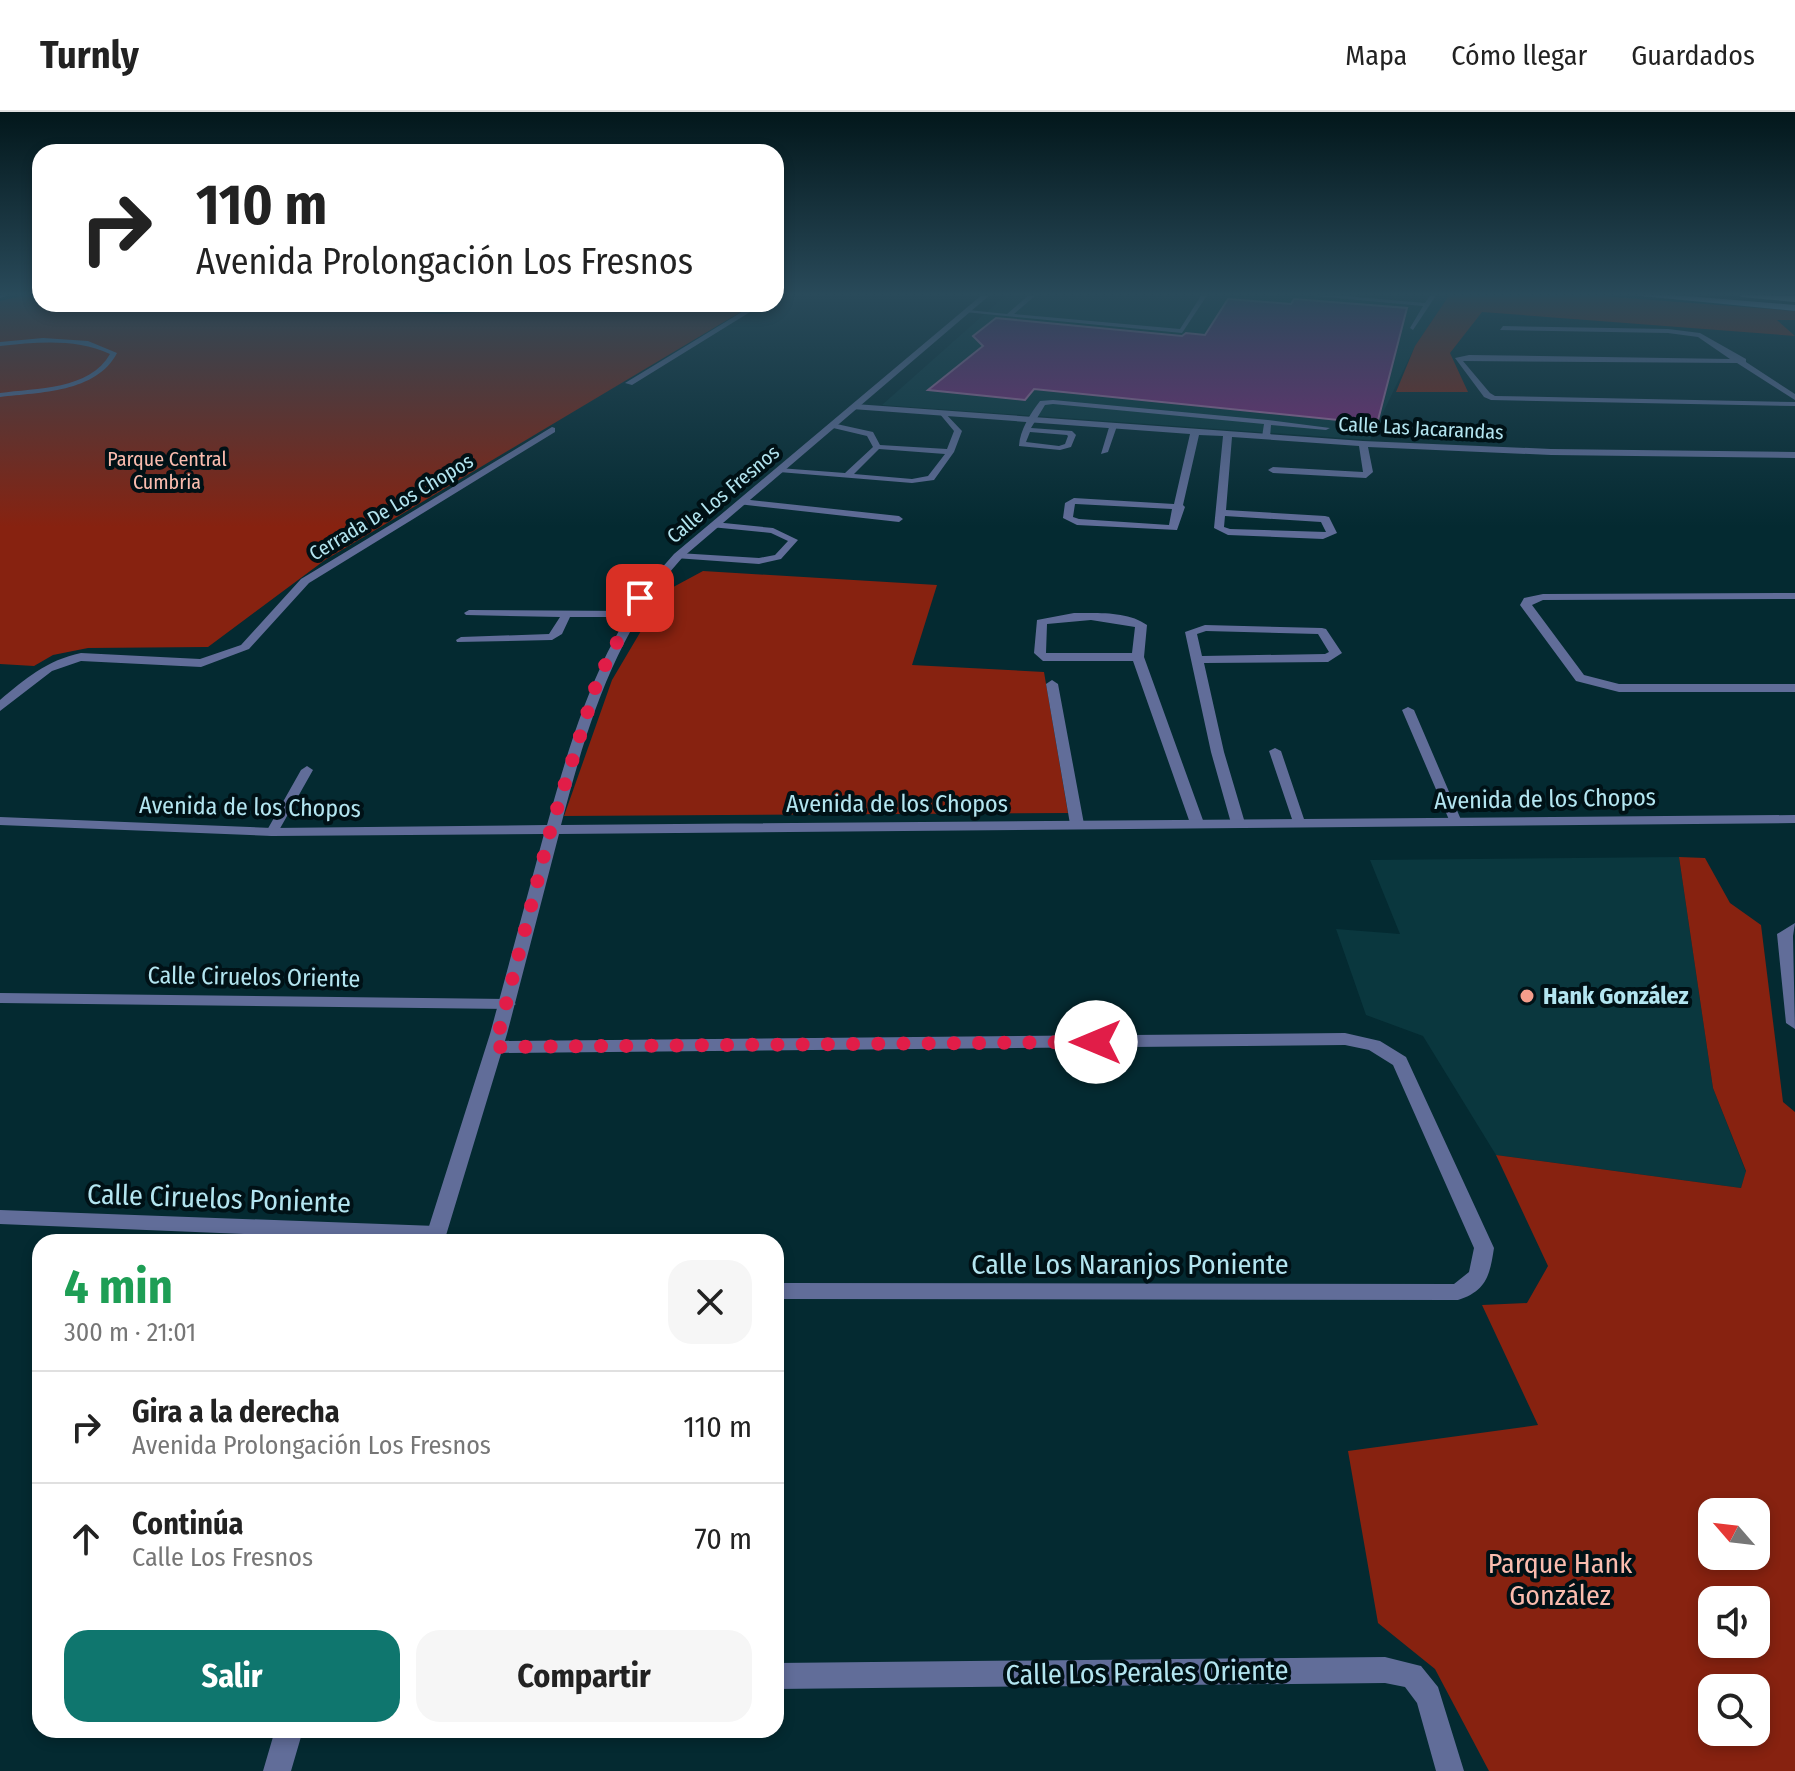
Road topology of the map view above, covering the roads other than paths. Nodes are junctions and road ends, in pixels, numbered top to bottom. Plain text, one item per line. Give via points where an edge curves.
1 (103, 371) edge
2 (648, 371) edge
3 (897, 371) edge
4 (1467, 371) edge
5 (1758, 371) edge
6 (629, 383) dead end
7 (0, 395) edge
8 (1795, 398) edge
9 (1795, 404) edge
10 (855, 407) junction
11 (943, 413) junction
12 (1030, 420) junction
13 (1268, 422) junction
14 (832, 425) junction
15 (1113, 426) junction
16 (1326, 428) dead end
17 (552, 430) dead end
18 (1027, 430) junction
19 (1195, 432) junction
20 (1228, 434) junction
21 (1266, 437) junction
22 (1363, 444) junction
23 (877, 447) junction
24 (950, 452) junction
25 (1104, 452) dead end
26 (1795, 455) edge
27 (779, 470) junction
28 (1273, 470) dead end
29 (847, 476) junction
30 (741, 502) junction
31 (1180, 507) junction
32 (1221, 513) junction
33 (899, 519) dead end
34 (714, 525) junction
35 (678, 556) junction
36 (1795, 596) edge
37 (469, 613) dead end
38 (567, 613) junction
39 (631, 614) junction
40 (461, 640) dead end
41 (1138, 657) junction
42 (1197, 660) junction
43 (1052, 684) dead end
44 (1795, 688) edge
45 (0, 707) edge
46 (1408, 710) dead end
47 (1275, 751) dead end
48 (307, 770) dead end
49 (1795, 819) edge
50 (0, 821) edge
51 (1299, 822) junction
52 (1456, 822) junction
53 (1197, 823) junction
54 (1238, 823) junction
55 (1077, 824) junction
56 (551, 828) junction
57 (272, 832) junction
58 (1795, 928) edge
59 (0, 998) edge
60 (508, 1004) junction
61 (1795, 1023) edge
62 (495, 1047) junction
63 (0, 1217) edge
64 (352, 1234) edge
65 (436, 1234) edge
66 (784, 1291) edge
67 (784, 1676) edge
68 (287, 1738) edge
69 (277, 1771) edge
70 (1450, 1771) edge

1 - 7 lane via 78,382
2 - 6 street
3 - 10 street, Calle Los Fresnos
4 - 9 street via 1494,398
5 - 8 street
10 - 11 street, Calle Las Jacarandas
10 - 14 street, Calle Los Fresnos
11 - 12 street, Calle Las Jacarandas
11 - 24 lane via 958,431
12 - 13 lane via 1043,403 1053,402
12 - 15 street, Calle Las Jacarandas
12 - 18 lane
13 - 16 lane
13 - 21 lane
14 - 23 lane via 870,434
14 - 27 street, Calle Los Fresnos
15 - 19 street, Calle Las Jacarandas
15 - 25 lane
17 - 45 street, Cerrada De Los Chopos via 305,581 245,647 201,663 64,659
18 - 18 lane via 1063,432 1072,435 1066,447 1029,447 1022,444
19 - 20 street, Calle Las Jacarandas
19 - 31 street
20 - 21 street, Calle Las Jacarandas
20 - 32 street
21 - 22 street, Calle Las Jacarandas
22 - 26 street, Calle Las Jacarandas
22 - 28 street via 1366,475
23 - 24 lane
23 - 29 lane
24 - 29 lane via 931,478 923,480
27 - 29 lane
27 - 30 street, Calle Los Fresnos
30 - 33 lane
30 - 34 street, Calle Los Fresnos
31 - 31 street via 1074,501 1068,518 1167,529 1175,526
32 - 32 street via 1325,519 1332,533 1228,532 1219,528
34 - 35 street, Calle Los Fresnos
34 - 35 lane via 773,531 794,540 778,557 759,561
35 - 39 street, Calle Los Fresnos via 650,583
36 - 44 street via 1543,597 1526,605 1580,678 1599,685
37 - 38 lane
38 - 39 lane
38 - 40 lane via 552,637
39 - 56 street, Calle Los Fresnos via 598,679
41 - 41 street via 1141,625 1136,621 1056,617 1041,622 1043,657
41 - 53 street
42 - 42 street via 1191,632 1205,628 1322,631 1336,653 1328,658
42 - 54 street
43 - 55 street
46 - 52 lane
47 - 51 lane
48 - 57 lane
49 - 52 street, Avenida de los Chopos
50 - 57 street, Avenida de los Chopos
51 - 52 street, Avenida de los Chopos
51 - 54 street, Avenida de los Chopos
53 - 54 street, Avenida de los Chopos
53 - 55 street, Avenida de los Chopos
55 - 56 street, Avenida de los Chopos
56 - 57 street, Avenida de los Chopos
56 - 60 street, Calle Los Fresnos
58 - 61 street via 1785,934
59 - 60 street, Calle Ciruelos Oriente
60 - 62 street, Calle Los Fresnos
62 - 65 street, Calle Los Fresnos
62 - 66 street, Calle Los Naranjos Poniente via 1329,1039 1374,1045 1400,1061 1484,1248 1479,1276 1458,1292
63 - 64 street, Calle Ciruelos Poniente
67 - 70 street, Calle Los Perales Oriente via 1385,1670 1412,1675 1429,1696
68 - 69 street

